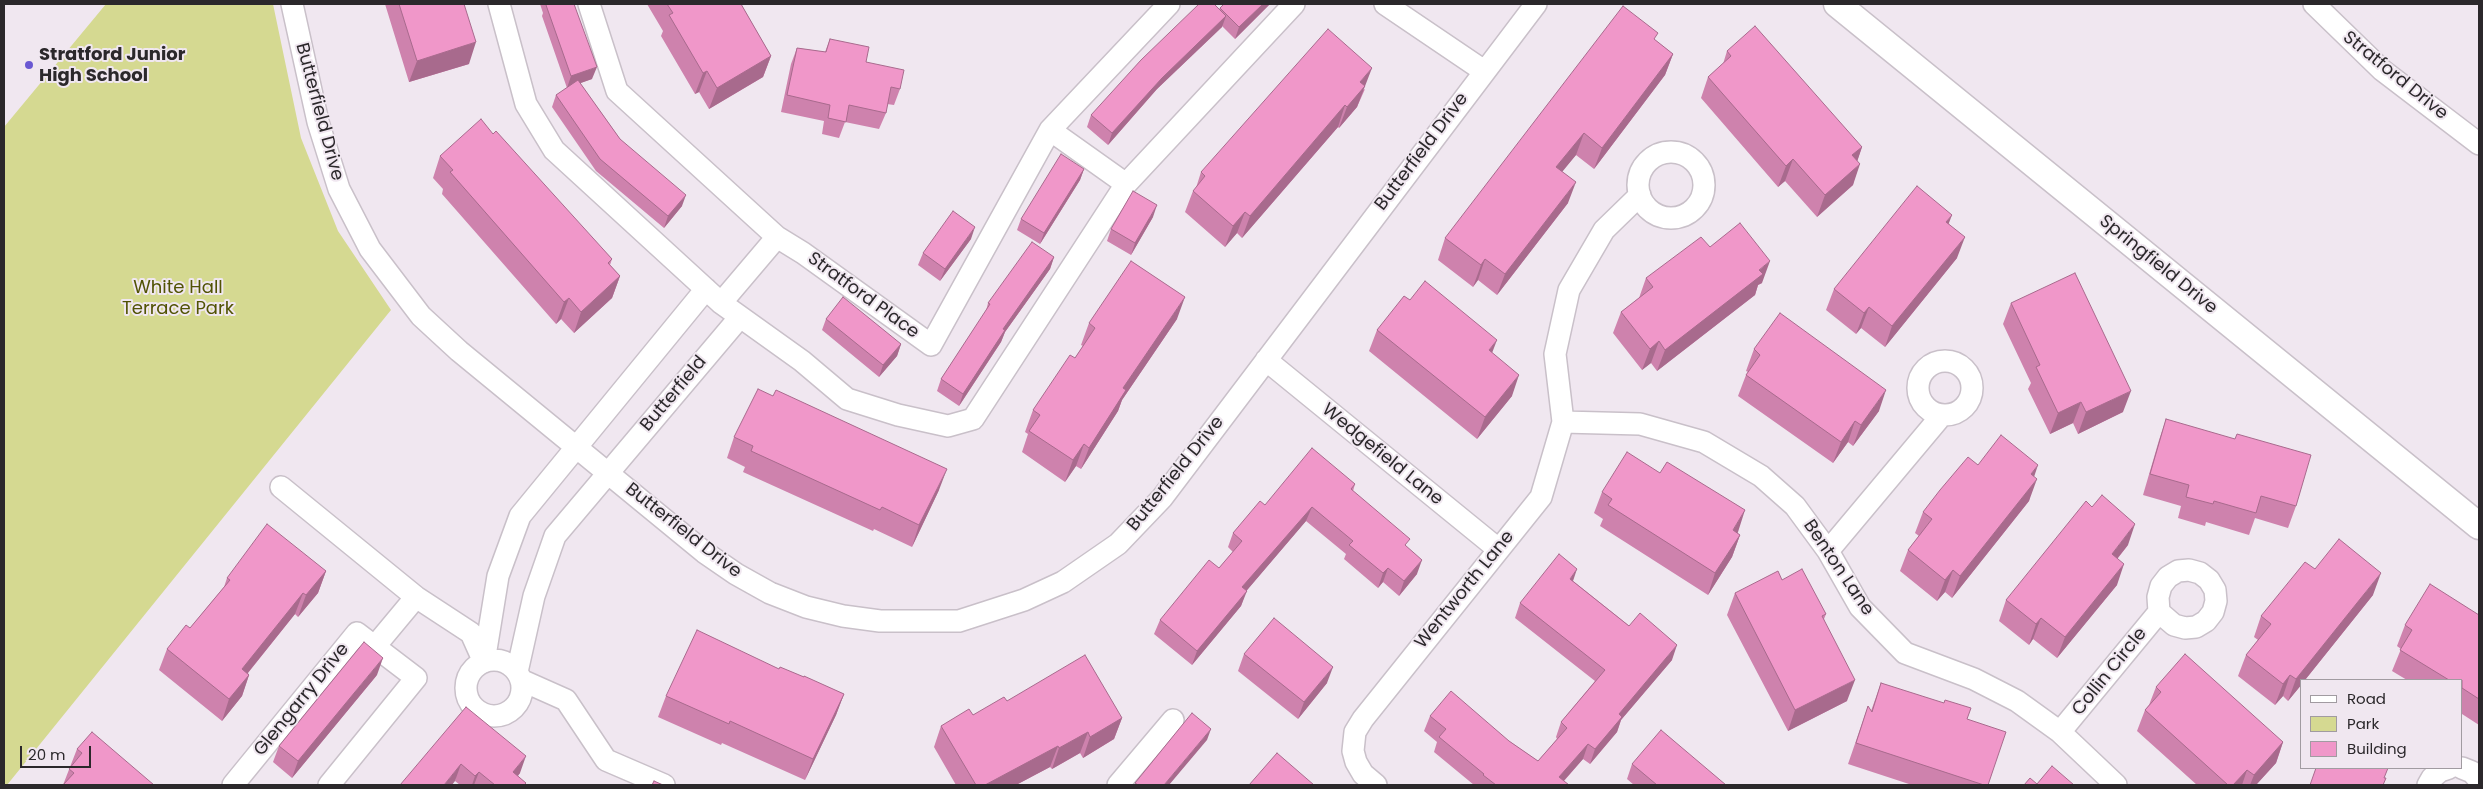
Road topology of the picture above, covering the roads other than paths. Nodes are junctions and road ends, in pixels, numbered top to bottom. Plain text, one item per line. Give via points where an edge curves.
1 (292, 4) edge
2 (499, 4) edge
3 (589, 4) edge
4 (1169, 4) edge
5 (1294, 4) edge
6 (1385, 4) edge
7 (1536, 4) edge
8 (1837, 4) edge
9 (2314, 4) edge
10 (1484, 70) junction
11 (1050, 130) junction
12 (2479, 144) edge
13 (1126, 184) junction
14 (1640, 195) dead end
15 (777, 237) junction
16 (714, 296) junction
17 (740, 316) junction
18 (1266, 360) junction
19 (1942, 415) dead end
20 (1563, 422) junction
21 (577, 447) junction
22 (608, 472) junction
23 (281, 487) dead end
24 (2479, 526) edge
25 (1498, 549) junction
26 (1828, 551) junction
27 (416, 597) junction
28 (2159, 612) dead end
29 (376, 645) junction
30 (484, 662) junction
31 (519, 676) junction
32 (1173, 720) dead end
33 (2060, 732) junction
34 (2463, 768) edge
35 (2447, 769) edge
36 (2479, 780) edge
37 (233, 785) edge
38 (329, 785) edge
39 (664, 785) edge
40 (1118, 785) edge
41 (1376, 785) edge
42 (2116, 785) edge
43 (2428, 785) edge

1 - 21 street, Butterfield Drive via 318,122 339,189 370,250 421,316
2 - 16 street via 526,104 554,150
3 - 15 street, Stratford Place via 617,92
4 - 11 street, Stratford Place
5 - 13 street
6 - 10 street
7 - 10 street, Butterfield Drive
8 - 24 street, Springfield Drive
9 - 12 street, Stratford Drive via 2382,70
10 - 18 street, Butterfield Drive
11 - 13 street
11 - 15 street, Stratford Place via 931,345
13 - 17 street via 973,419 948,426 848,399
14 - 20 street via 1604,230 1569,290 1556,354
15 - 16 street
16 - 17 street
16 - 21 street
17 - 22 street, Butterfield
18 - 22 street, Butterfield Drive via 1162,498 1118,544 1063,582 1024,600 959,622 880,621 843,616 806,607 770,593 704,552
18 - 25 street, Wedgefield Lane
19 - 26 street
20 - 25 street, Wentworth Lane via 1541,497
20 - 26 street, Benton Lane via 1640,424 1704,442 1761,476 1795,506
21 - 22 street, Butterfield Drive
21 - 30 street via 520,516 498,576
22 - 31 street via 556,536 534,596
23 - 27 street
25 - 41 street, Wentworth Lane via 1355,732 1353,750 1361,771
26 - 33 street, Benton Lane via 1860,607 1905,652 1974,679 2017,701
27 - 29 street, Glengarry Drive
27 - 30 street via 471,633
28 - 33 street, Collin Circle
29 - 37 street, Glengarry Drive via 357,633
29 - 38 street, Glengarry Drive via 416,678
30 - 31 street via 502,661
30 - 31 street via 470,674 466,692 482,714 501,716 516,706 523,689
31 - 39 street via 566,700 606,760
32 - 40 street
33 - 42 street, Benton Lane
34 - 36 street
35 - 43 street via 2436,775

